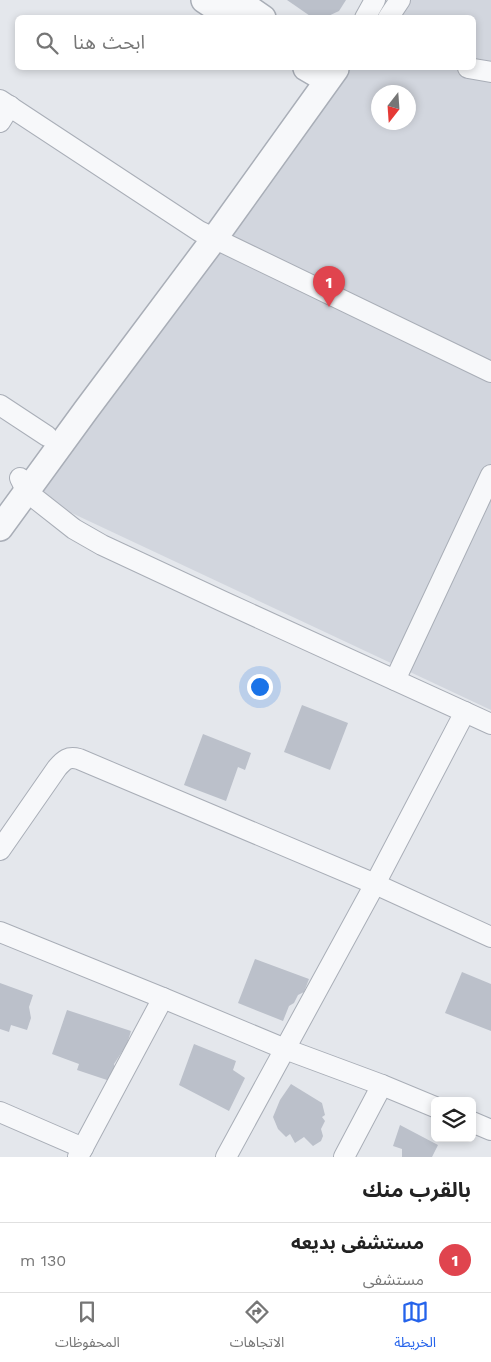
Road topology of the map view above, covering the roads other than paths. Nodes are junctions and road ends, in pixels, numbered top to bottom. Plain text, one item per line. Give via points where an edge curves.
1 (204, 0) edge
2 (237, 0) edge
3 (375, 0) edge
4 (400, 0) edge
5 (226, 15) edge
6 (259, 15) edge
7 (367, 15) edge
8 (390, 15) edge
9 (476, 69) edge
10 (326, 71) edge
11 (491, 72) edge
12 (3, 109) edge
13 (206, 235) junction
14 (491, 372) edge
15 (0, 405) edge
16 (47, 436) junction
17 (491, 475) edge
18 (24, 485) junction
19 (0, 506) edge
20 (0, 528) edge
21 (395, 680) junction
22 (465, 712) junction
23 (491, 724) edge
24 (0, 850) edge
25 (375, 884) junction
26 (0, 932) edge
27 (491, 937) edge
28 (163, 998) junction
29 (285, 1049) junction
30 (382, 1085) junction
31 (431, 1105) edge
32 (0, 1112) edge
33 (476, 1124) edge
34 (491, 1130) edge
35 (81, 1152) edge
36 (226, 1157) edge
37 (344, 1157) edge

1 - 5 street
2 - 6 street
3 - 7 street
4 - 8 street
9 - 11 street
10 - 13 street
12 - 13 street
13 - 14 street
13 - 16 street
13 - 18 street via 80,417
15 - 16 street
16 - 18 street
17 - 21 street
18 - 19 street
18 - 20 street
18 - 21 street via 74,529 102,545
21 - 22 street
22 - 23 street
22 - 25 street
24 - 25 street via 57,768 67,758 73,757
25 - 27 street
25 - 29 street
26 - 28 street
28 - 29 street
28 - 35 street
29 - 30 street
29 - 36 street
30 - 31 street
30 - 37 street
32 - 35 street
33 - 34 street

